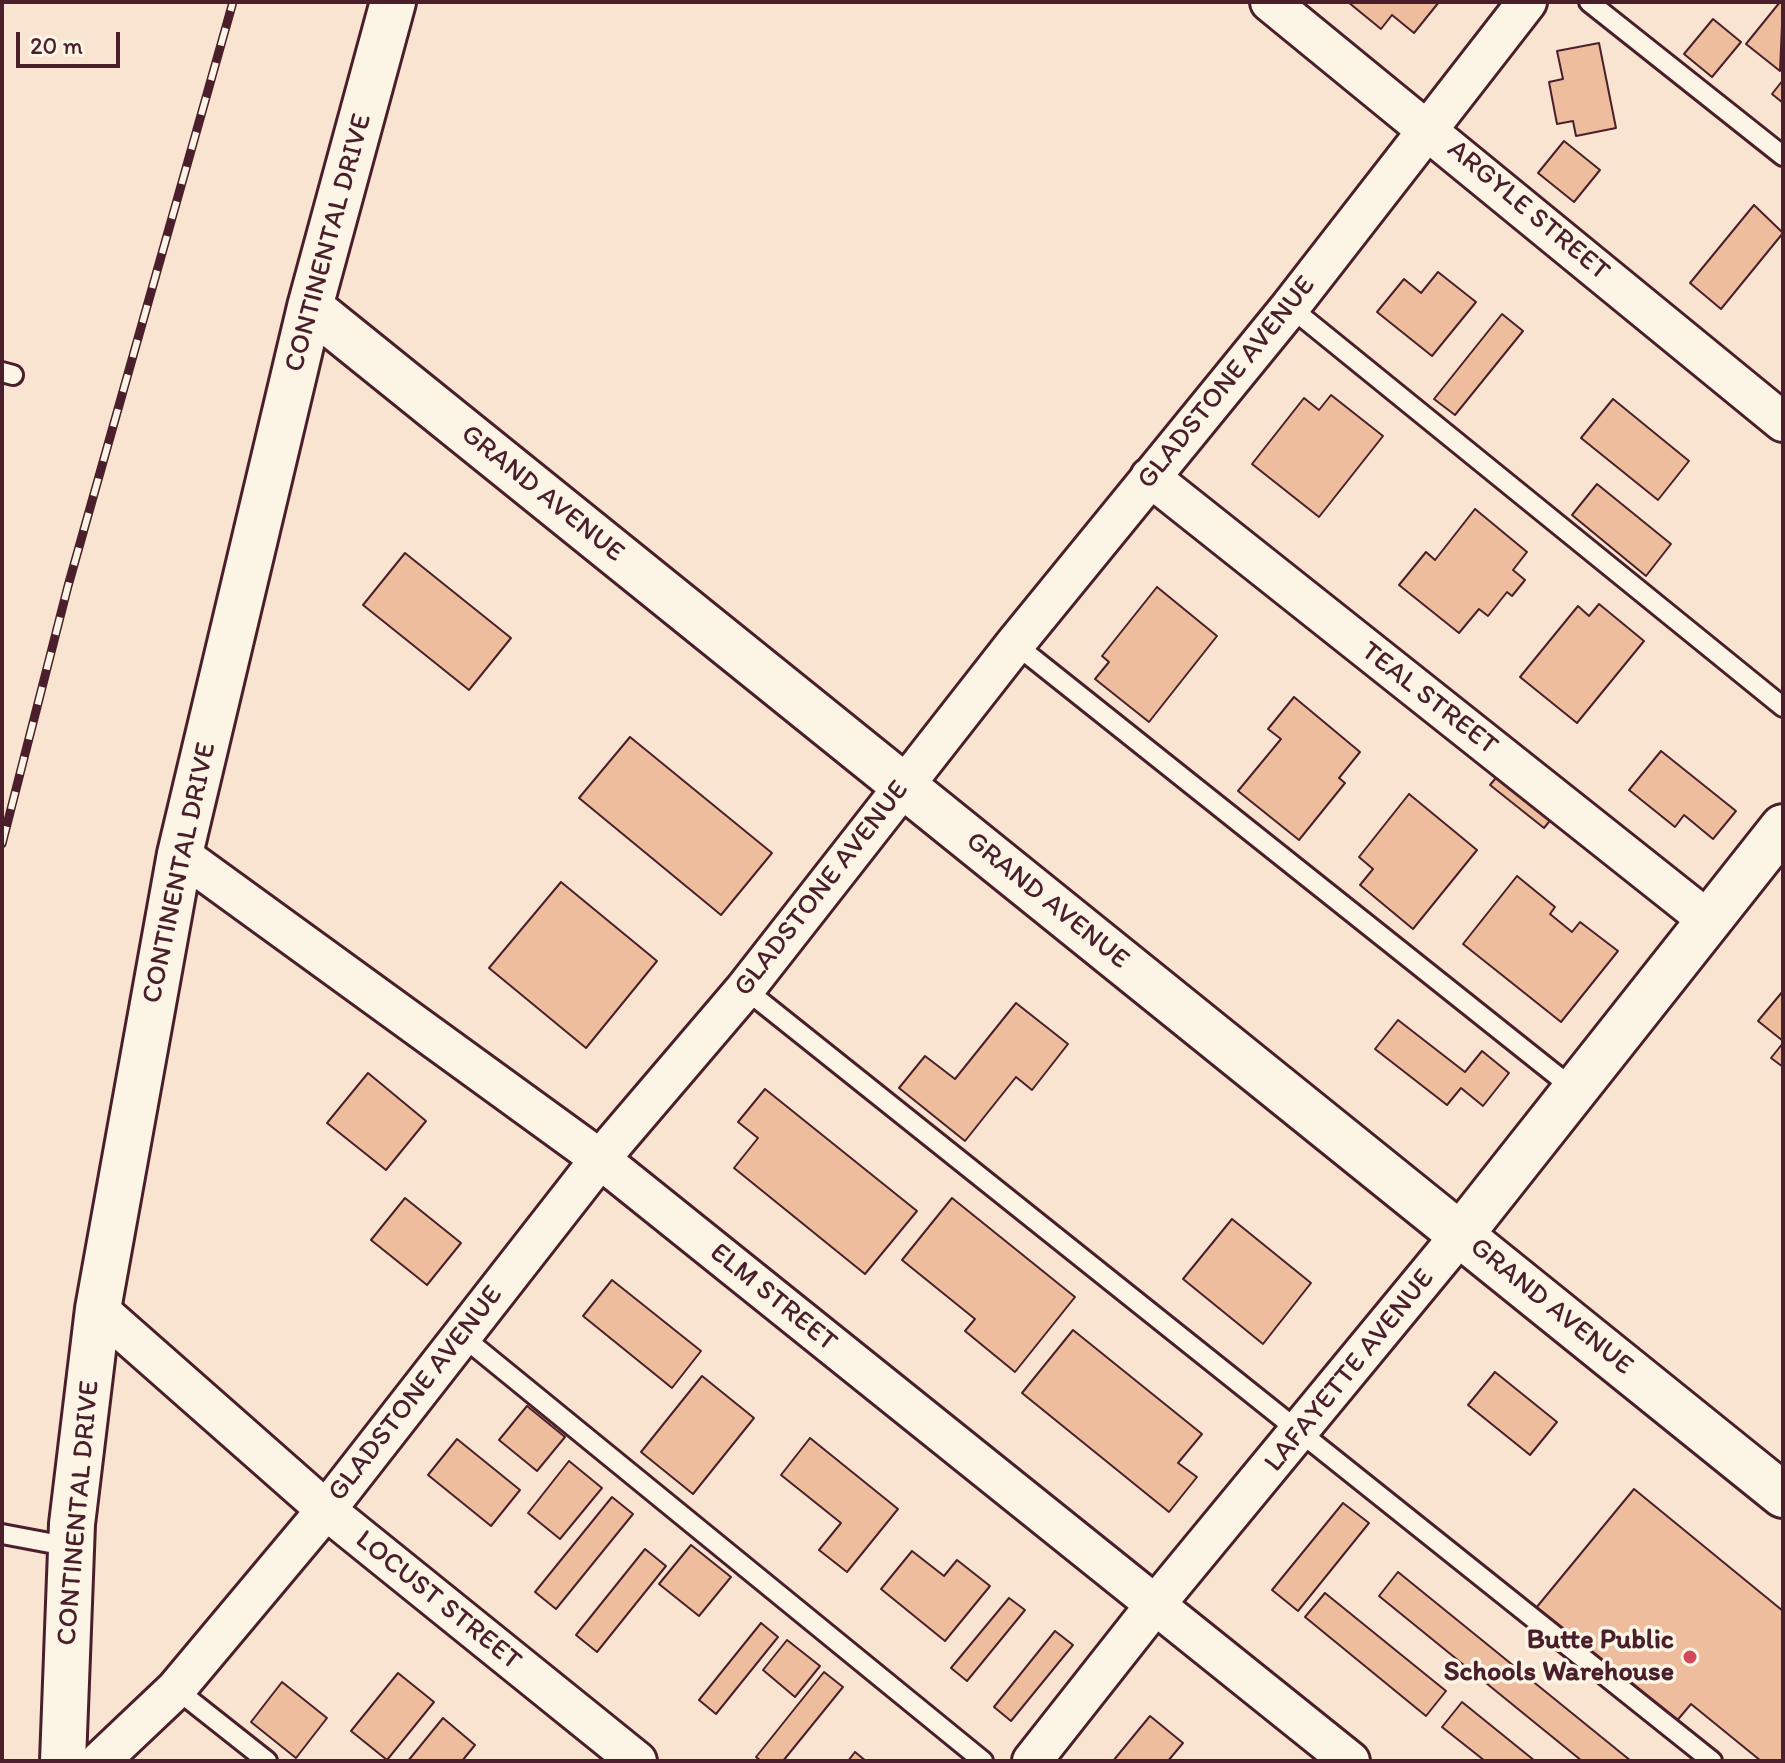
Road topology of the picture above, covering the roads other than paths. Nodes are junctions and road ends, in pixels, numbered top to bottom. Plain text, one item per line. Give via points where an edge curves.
1 (393, 2) edge
2 (1270, 2) edge
3 (1527, 2) edge
4 (1589, 2) edge
5 (1430, 130) junction
6 (1783, 156) edge
7 (310, 307) junction
8 (1290, 307) junction
9 (1783, 422) edge
10 (1150, 477) junction
11 (1015, 644) junction
12 (1783, 707) edge
13 (903, 785) junction
14 (1783, 827) edge
15 (180, 854) junction
16 (1709, 921) junction
17 (745, 989) junction
18 (1575, 1090) junction
19 (600, 1159) junction
20 (1461, 1234) junction
21 (98, 1309) junction
22 (462, 1336) junction
23 (1300, 1432) junction
24 (1783, 1495) edge
25 (326, 1510) junction
26 (2, 1534) edge
27 (71, 1547) junction
28 (1155, 1605) junction
29 (176, 1689) junction
30 (63, 1761) edge
31 (100, 1761) edge
32 (267, 1761) edge
33 (637, 1761) edge
34 (983, 1761) edge
35 (1032, 1761) edge
36 (1350, 1761) edge
37 (1712, 1761) edge

1 - 7 main road, CONTINENTAL DRIVE
2 - 5 street, ARGYLE STREET
3 - 5 street, GLADSTONE AVENUE
4 - 6 lane
5 - 8 street, GLADSTONE AVENUE
5 - 9 street, ARGYLE STREET
7 - 13 main road, GRAND AVENUE
7 - 15 main road, CONTINENTAL DRIVE
8 - 10 street, GLADSTONE AVENUE
8 - 12 lane
10 - 11 street, GLADSTONE AVENUE
10 - 16 street, TEAL STREET
11 - 13 street, GLADSTONE AVENUE
11 - 18 lane
13 - 17 street, GLADSTONE AVENUE
13 - 20 main road, GRAND AVENUE
14 - 16 main road, LAFAYETTE AVENUE
15 - 19 street, ELM STREET
15 - 21 main road, CONTINENTAL DRIVE
16 - 18 main road, LAFAYETTE AVENUE
17 - 19 street, GLADSTONE AVENUE
17 - 23 lane
18 - 20 main road, LAFAYETTE AVENUE
19 - 22 street, GLADSTONE AVENUE
19 - 28 street, ELM STREET
20 - 23 street, LAFAYETTE AVENUE
20 - 24 main road, GRAND AVENUE
21 - 25 street, LOCUST STREET
21 - 27 main road, CONTINENTAL DRIVE
22 - 25 street, GLADSTONE AVENUE
22 - 34 lane
23 - 28 street, LAFAYETTE AVENUE
23 - 37 lane
25 - 29 street, GLADSTONE AVENUE
25 - 33 street, LOCUST STREET
26 - 27 lane
27 - 30 main road, CONTINENTAL DRIVE
28 - 35 street, LAFAYETTE AVENUE
28 - 36 street, ELM STREET
29 - 31 street, GLADSTONE AVENUE
29 - 32 lane

